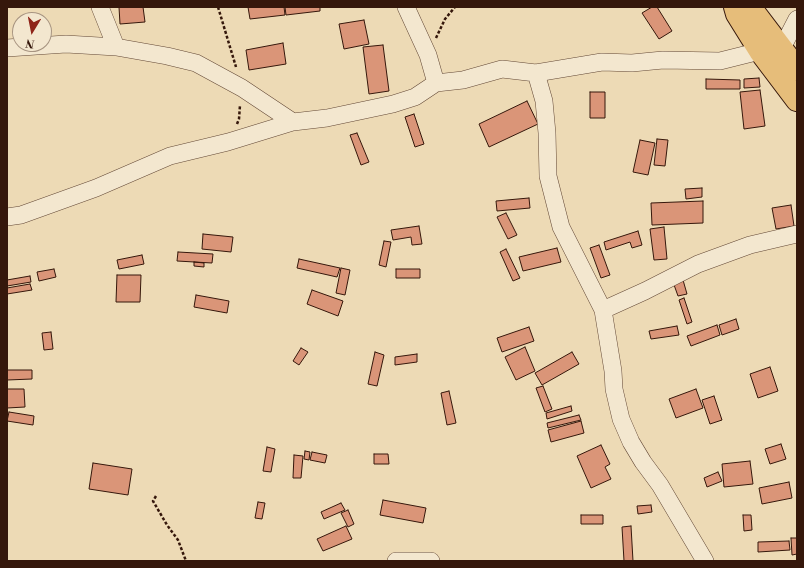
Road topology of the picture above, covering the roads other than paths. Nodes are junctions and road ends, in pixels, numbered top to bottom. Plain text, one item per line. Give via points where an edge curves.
1 (100, 7) edge
2 (406, 7) edge
3 (735, 7) edge
4 (750, 7) edge
5 (797, 19) edge
6 (116, 47) junction
7 (7, 48) edge
8 (771, 49) junction
9 (797, 69) edge
10 (536, 73) junction
11 (436, 83) junction
12 (797, 100) edge
13 (293, 122) junction
14 (7, 217) edge
15 (797, 234) edge
16 (603, 310) junction
17 (396, 561) edge
18 (431, 561) edge
19 (705, 561) edge

1 - 6 street
2 - 11 street via 428,55
3 - 8 main road via 737,14
4 - 8 main road
5 - 8 street
6 - 7 street via 66,44
6 - 13 street via 196,63 242,88
8 - 9 main road
8 - 10 street via 720,61 602,62
8 - 12 main road
10 - 11 street via 502,68 463,80
10 - 16 street via 544,101 548,176 561,227
11 - 13 street via 415,97 393,104
13 - 14 street via 170,156 96,188 21,215
15 - 16 street via 750,245 698,264
16 - 19 street via 614,389 621,419 643,462 652,472
17 - 18 street

